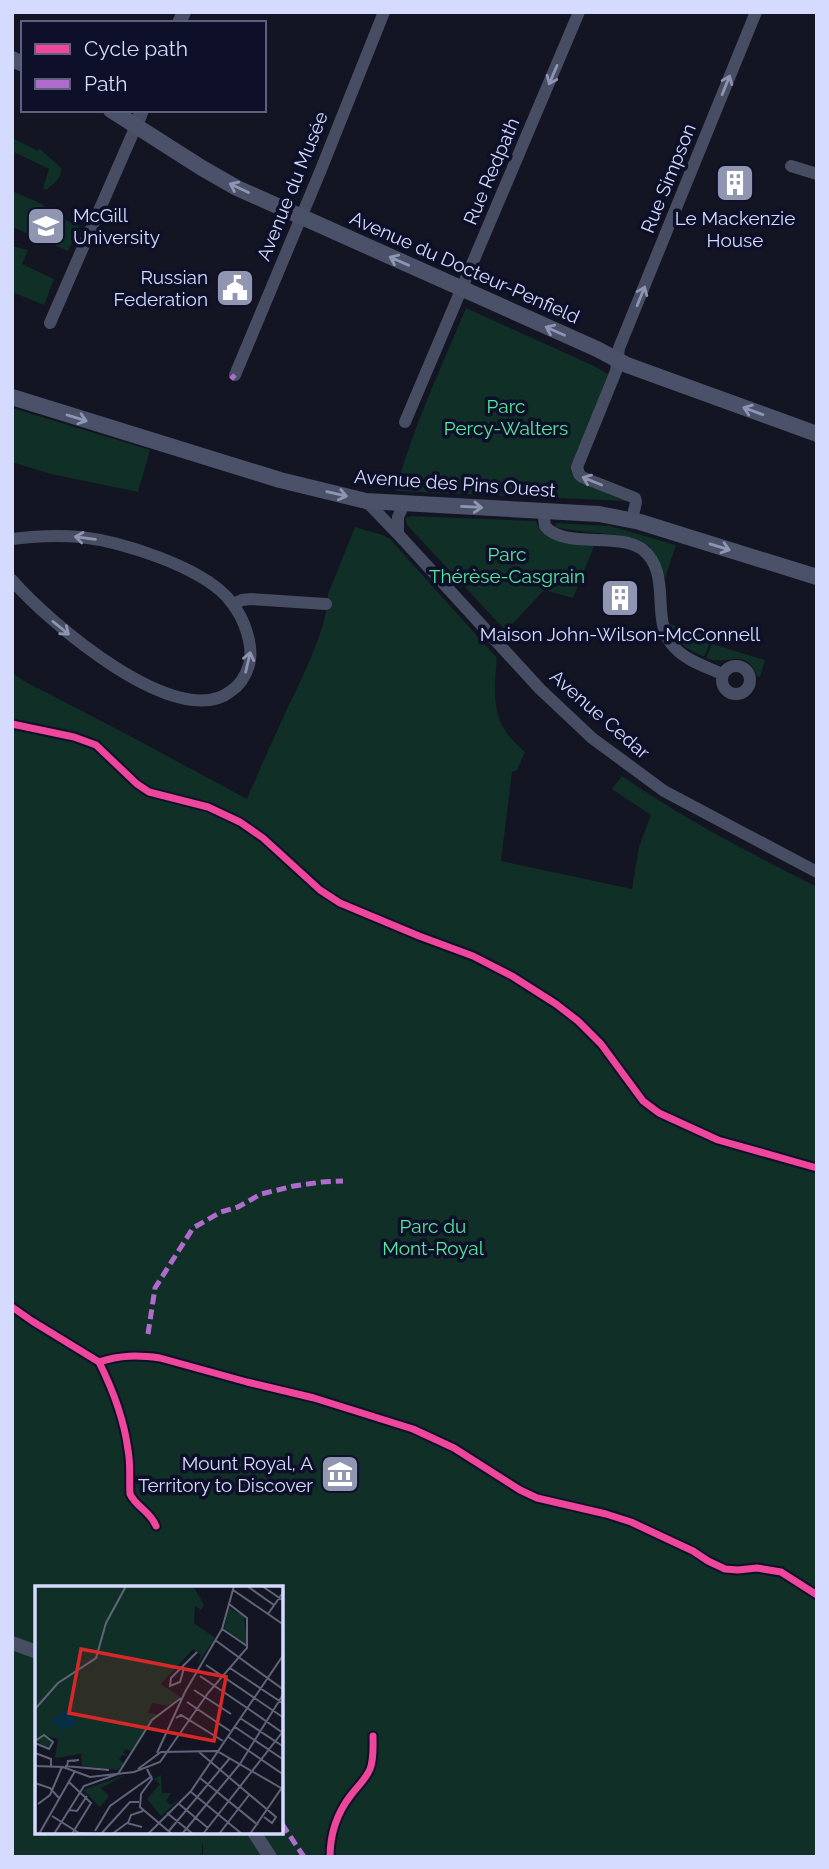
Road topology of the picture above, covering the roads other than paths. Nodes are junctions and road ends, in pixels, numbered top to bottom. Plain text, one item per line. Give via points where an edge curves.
1 (384, 12) edge
2 (579, 12) edge
3 (756, 12) edge
4 (118, 112) edge
5 (139, 118) edge
6 (791, 166) dead end
7 (817, 174) edge
8 (301, 217) junction
9 (462, 289) junction
10 (50, 323) dead end
11 (617, 359) junction
12 (235, 374) dead end
13 (12, 397) edge
14 (405, 422) dead end
15 (817, 434) edge
16 (366, 501) junction
17 (404, 503) junction
18 (543, 510) junction
19 (632, 520) junction
20 (398, 534) junction
21 (12, 539) edge
22 (817, 577) edge
23 (12, 580) edge
24 (233, 604) junction
25 (327, 604) dead end
26 (722, 674) dead end
27 (817, 872) edge
28 (12, 1643) edge
29 (35, 1651) edge
30 (255, 1834) edge
31 (270, 1857) edge

1 - 8 street, Avenue du Musée
2 -> 9 street, Rue Redpath
11 -> 3 street, Rue Simpson
4 - 5 main road, Avenue du Docteur-Penfield
8 -> 5 main road, Avenue du Docteur-Penfield via 214,176
5 - 10 street
6 - 7 street
9 -> 8 main road, Avenue du Docteur-Penfield
8 - 12 street, Avenue du Musée
11 -> 9 main road, Avenue du Docteur-Penfield
9 - 14 street, Rue Redpath
15 -> 11 main road, Avenue du Docteur-Penfield
19 -> 11 street, Rue Simpson via 635,498 582,477 577,469
13 -> 16 main road, Avenue des Pins Ouest via 280,480
16 - 17 main road, Avenue des Pins Ouest
16 - 20 street, Avenue Cedar
17 -> 18 main road, Avenue des Pins Ouest
17 - 20 street
18 - 19 main road, Avenue des Pins Ouest
18 - 26 street via 545,526 554,534 625,543 643,551 659,579 662,624 671,643 683,655
19 -> 22 main road, Avenue des Pins Ouest
20 - 27 street, Avenue Cedar via 551,701 603,747 664,791
24 -> 21 street via 189,571 134,548 74,537
23 -> 24 street via 92,652 148,685 196,701 226,695 249,666 248,635
24 - 25 street via 251,599
28 - 29 street
30 - 31 street

